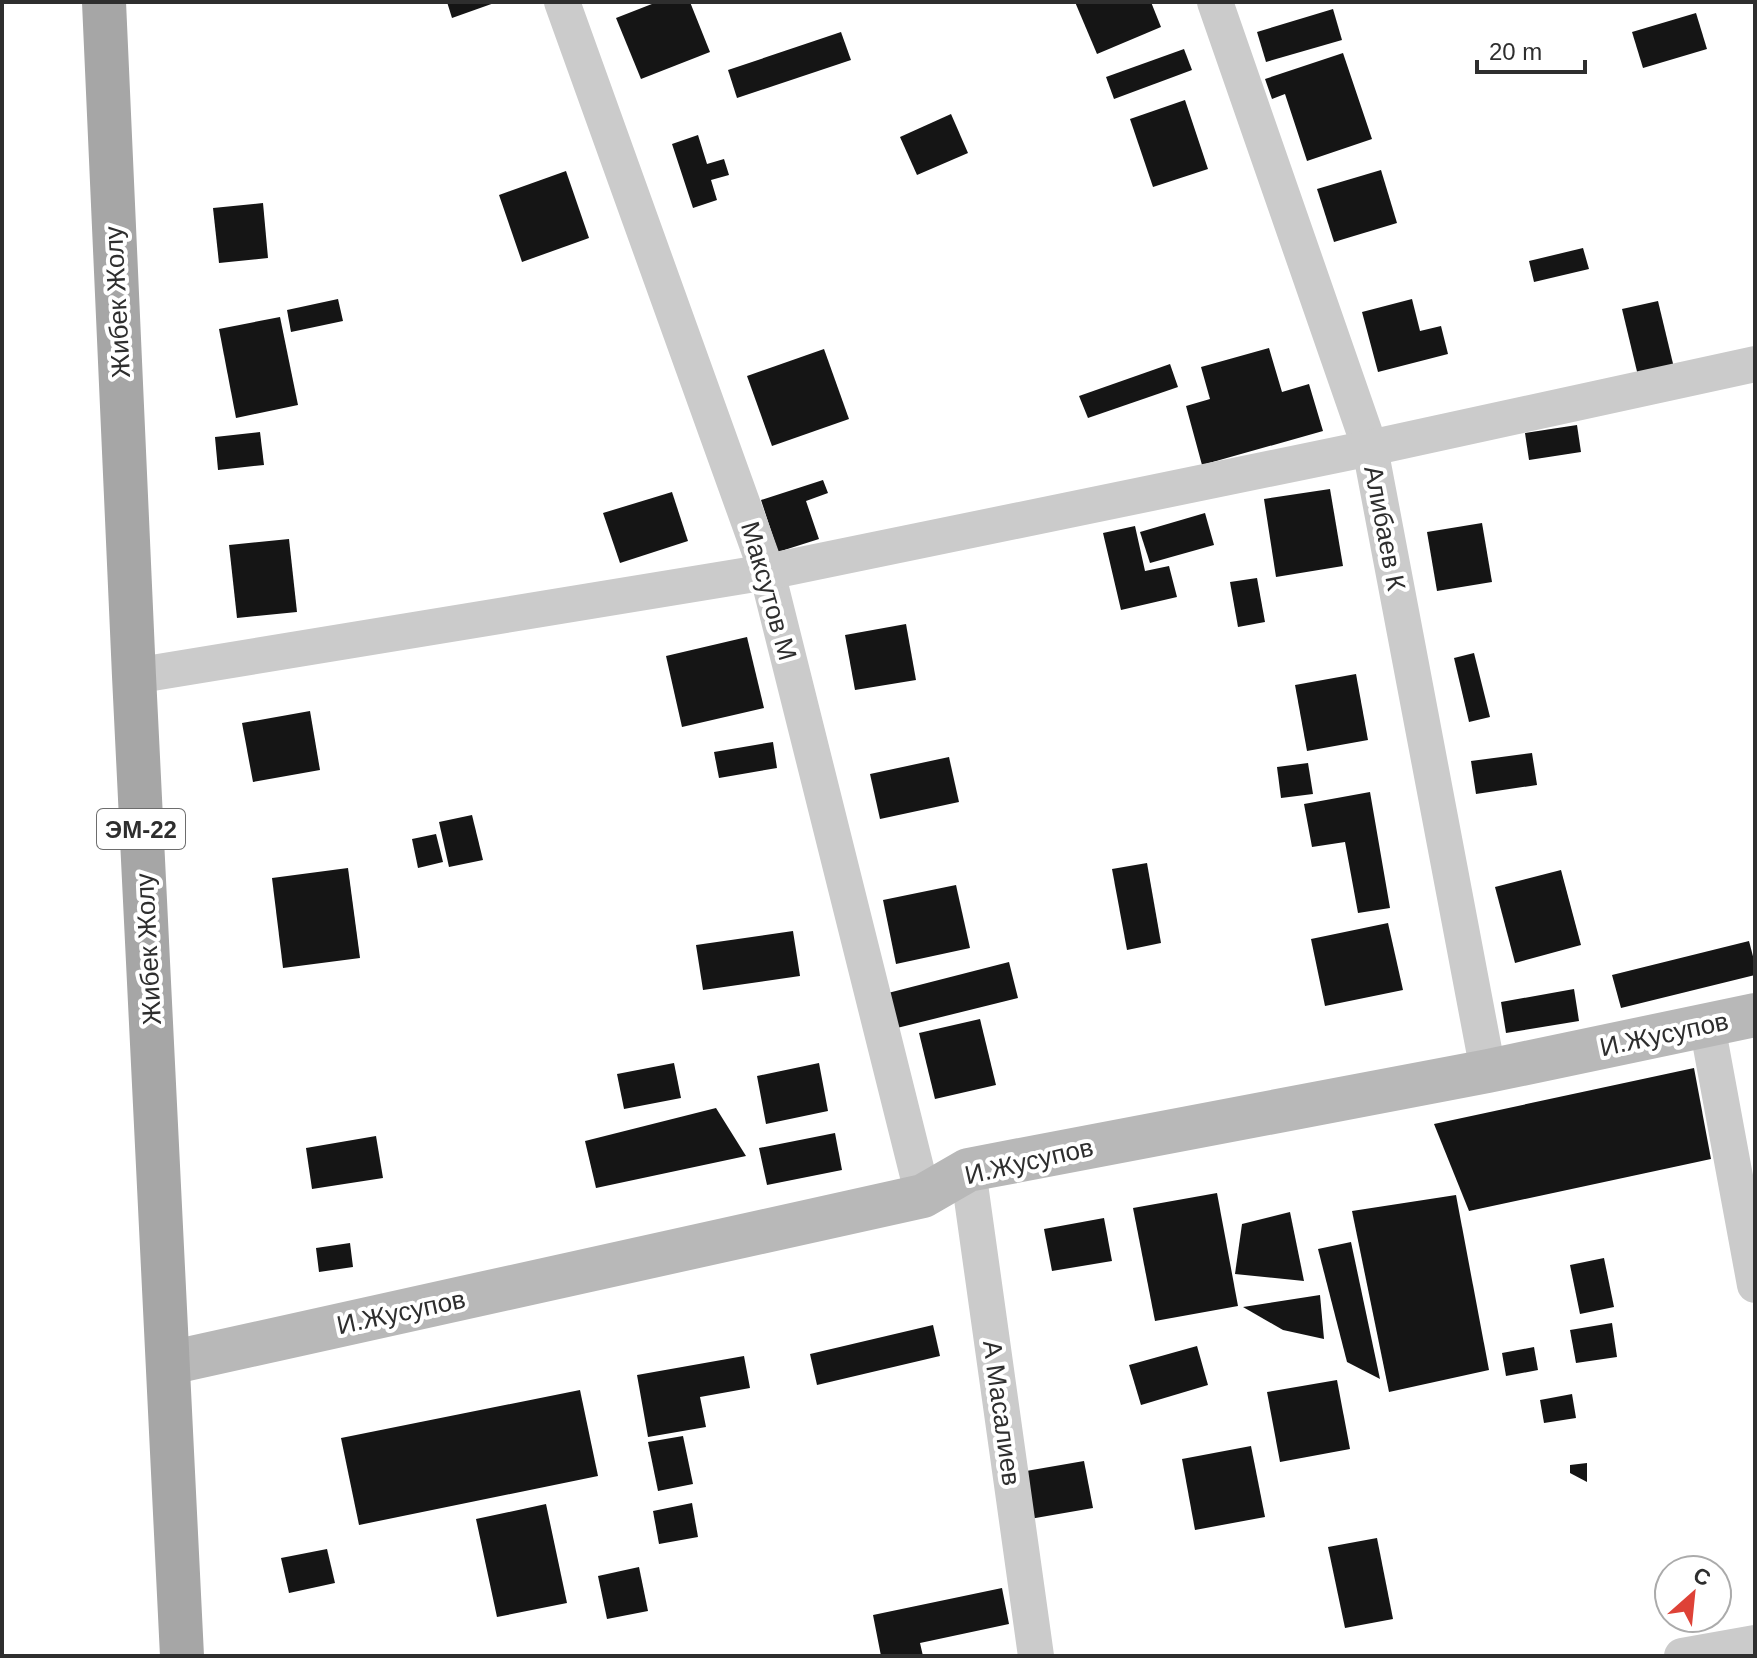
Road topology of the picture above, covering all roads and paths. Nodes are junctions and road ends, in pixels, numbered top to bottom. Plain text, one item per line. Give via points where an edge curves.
1 (104, 2) edge
2 (562, 2) edge
3 (1215, 2) edge
4 (1755, 364) edge
5 (1370, 448) junction
6 (767, 572) junction
7 (134, 676) junction
8 (1755, 1015) edge
9 (1707, 1025) junction
10 (1488, 1071) junction
11 (968, 1170) junction
12 (923, 1196) junction
13 (1755, 1285) edge
14 (169, 1363) junction
15 (1755, 1643) edge
16 (182, 1656) edge
17 (1036, 1656) edge
18 (1682, 1656) edge

1 - 7 main road, Жибек Жолу / ЭМ-22
2 - 6 street, Максутов М
3 - 5 street, Алибаев К
4 - 5 street
5 - 6 street
5 - 10 street, Алибаев К
6 - 7 street
6 - 12 street, Максутов М
7 - 14 main road, Жибек Жолу / ЭМ-22
8 - 9 street, И.Жусупов
9 - 10 street, И.Жусупов
9 - 13 street
10 - 11 street, И.Жусупов
11 - 12 street, И.Жусупов
11 - 17 street, А Масалиев
12 - 14 street, И.Жусупов
14 - 16 main road, Жибек Жолу / ЭМ-22
15 - 18 street

